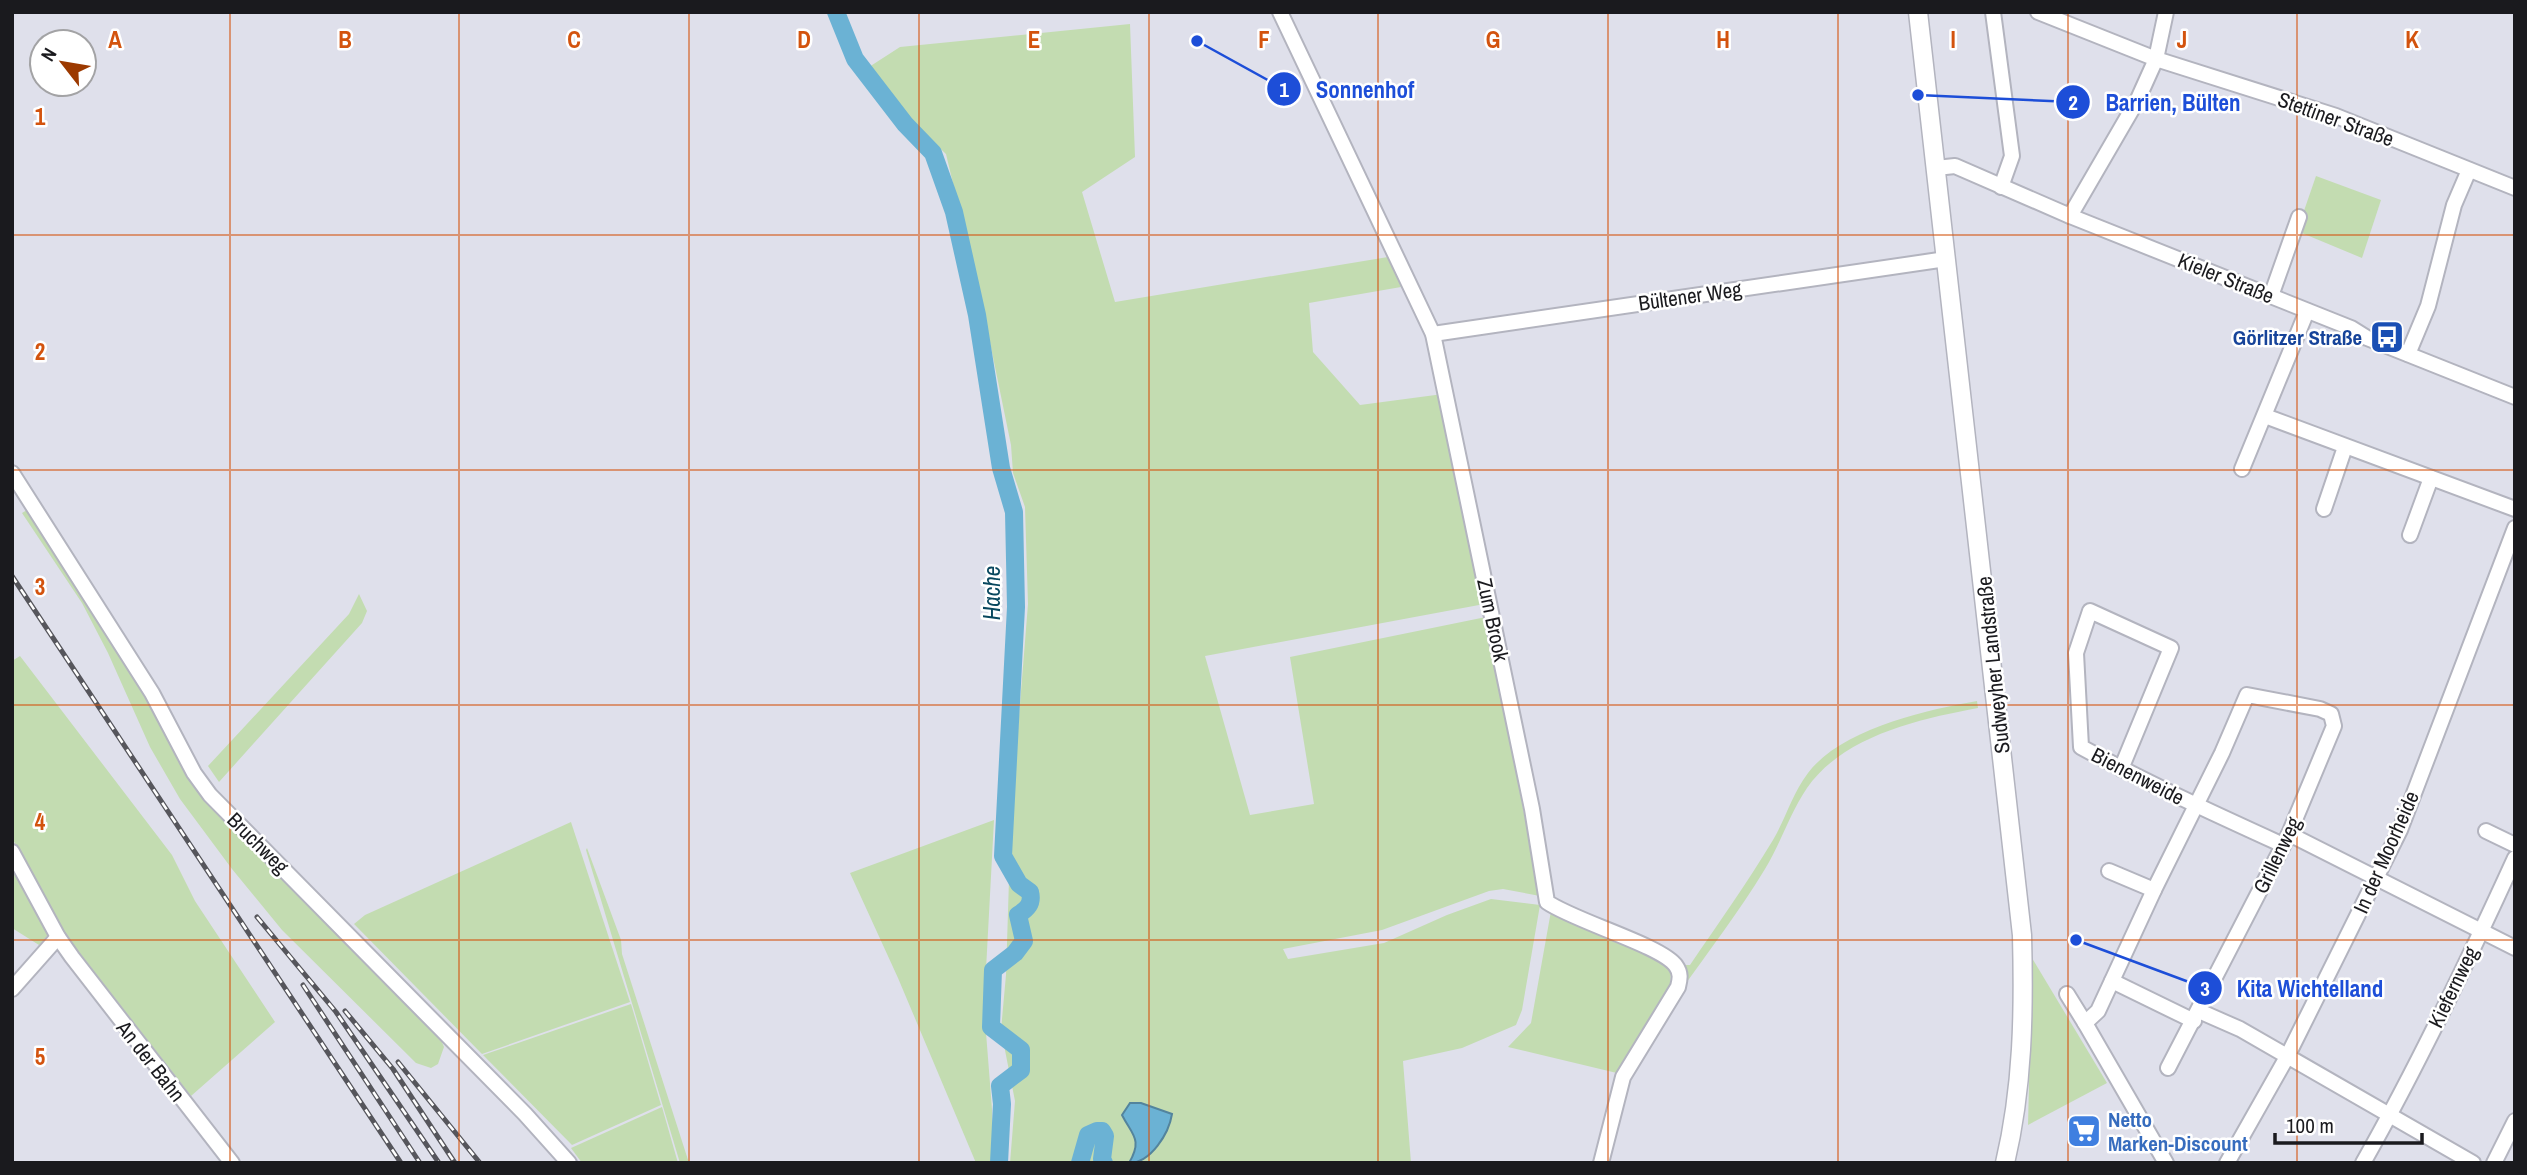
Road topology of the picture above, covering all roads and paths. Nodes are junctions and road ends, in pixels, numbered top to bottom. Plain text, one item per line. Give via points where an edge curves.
1 (1280, 12) edge
2 (1918, 12) edge
3 (1993, 12) edge
4 (2038, 12) edge
5 (2166, 12) edge
6 (2156, 59) junction
7 (1936, 168) junction
8 (2469, 170) junction
9 (2001, 187) junction
10 (2515, 187) edge
11 (2070, 216) junction
12 (2299, 218) dead end
13 (1946, 259) junction
14 (2271, 296) junction
15 (2307, 311) junction
16 (1433, 334) junction
17 (2408, 354) junction
18 (2515, 397) edge
19 (2265, 416) junction
20 (2344, 447) junction
21 (2242, 469) dead end
22 (12, 473) edge
23 (2431, 478) junction
24 (2324, 509) dead end
25 (2515, 509) edge
26 (2515, 528) edge
27 (2410, 535) dead end
28 (2121, 769) junction
29 (2196, 806) junction
30 (2486, 831) dead end
31 (2286, 839) junction
32 (2515, 845) edge
33 (12, 852) edge
34 (2515, 858) edge
35 (2109, 871) dead end
36 (2377, 877) junction
37 (2154, 890) junction
38 (2481, 932) junction
39 (58, 937) junction
40 (2515, 948) edge
41 (2112, 981) junction
42 (12, 989) edge
43 (2067, 994) dead end
44 (2197, 1016) junction
45 (2085, 1023) junction
46 (2287, 1058) junction
47 (2168, 1068) dead end
48 (2390, 1116) junction
49 (2515, 1121) edge
50 (232, 1163) edge
51 (569, 1163) edge
52 (1601, 1163) edge
53 (2005, 1163) edge
54 (2166, 1163) edge
55 (2227, 1163) edge
56 (2363, 1163) edge
57 (2473, 1163) edge
58 (2494, 1163) edge

1 - 16 street, Zum Brook
2 - 7 main road, Sudweyher Landstraße
3 - 9 street via 2012,156
4 - 6 street, Stettiner Straße
5 - 6 street
6 - 8 street, Stettiner Straße via 2336,116
6 - 11 street
7 - 9 street, Kieler Straße via 1955,166
7 - 13 main road, Sudweyher Landstraße
8 - 10 street, Stettiner Straße
8 - 17 street via 2454,205 2428,306
9 - 11 street, Kieler Straße
11 - 14 street, Kieler Straße
12 - 14 street
13 - 16 street, Bültener Weg
13 - 53 main road, Sudweyher Landstraße via 2022,935 2021,1062
14 - 15 street, Kieler Straße
15 - 17 street, Kieler Straße
15 - 19 street
16 - 52 street, Zum Brook via 1532,809 1547,902 1658,953 1680,973 1678,987 1623,1077
17 - 18 street, Kieler Straße
19 - 20 street
19 - 21 street
20 - 23 street
20 - 24 street
22 - 51 street, Bruchweg via 152,693 210,795
23 - 25 street
23 - 27 street
26 - 36 street, In der Moorheide via 2400,830
28 - 28 street, Bienenweide via 2081,747 2076,653 2090,611 2171,648
28 - 29 street, Bienenweide
29 - 31 street, Bienenweide
29 - 31 street, Grillenweg via 2247,695 2320,709 2331,714 2334,726
29 - 37 street
30 - 32 street
31 - 36 street, Bienenweide
31 - 44 street, Grillenweg
33 - 39 street, An der Bahn
34 - 38 street, Kiefernweg
35 - 37 street
36 - 38 street, Bienenweide
36 - 46 street, In der Moorheide
37 - 41 street
38 - 40 street, Bienenweide
38 - 48 street, Kiefernweg
39 - 42 street
39 - 50 street, An der Bahn
41 - 44 street
41 - 45 street via 2098,1011
43 - 45 street
44 - 46 street via 2240,1030
44 - 47 street, Grillenweg
45 - 54 street
46 - 48 street
46 - 55 street, In der Moorheide
48 - 56 street, Kiefernweg
48 - 57 street
49 - 58 street

